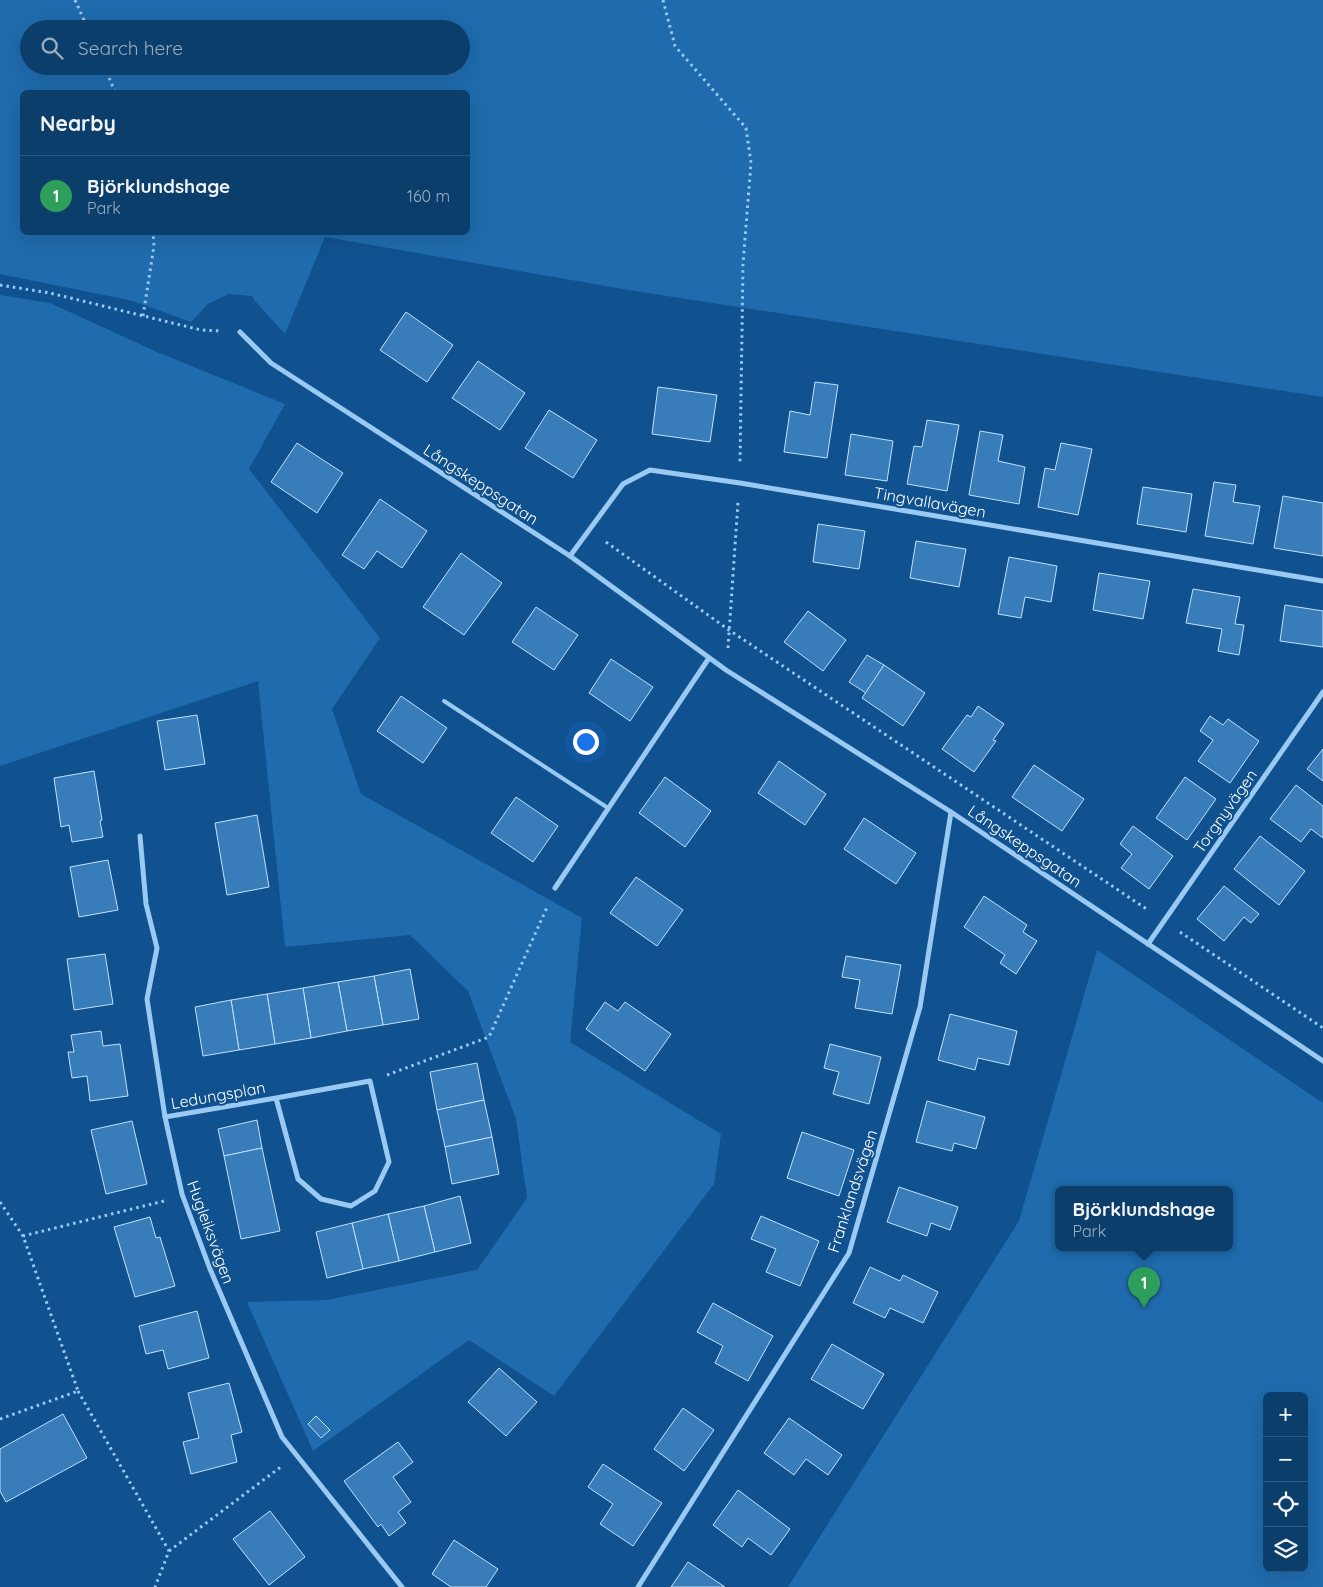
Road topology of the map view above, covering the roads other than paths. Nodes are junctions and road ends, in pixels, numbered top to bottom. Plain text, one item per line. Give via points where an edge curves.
1 (240, 332) road end
2 (570, 556) junction
3 (1323, 581) edge
4 (709, 658) junction
5 (1323, 692) edge
6 (444, 701) dead end
7 (608, 808) junction
8 (951, 812) junction
9 (140, 836) dead end
10 (556, 888) road end
11 (1148, 944) junction
12 (1323, 1061) edge
13 (276, 1098) junction
14 (165, 1117) junction
15 (402, 1587) edge
16 (638, 1587) edge

1 - 2 street, Långskeppsgatan via 270,363
2 - 3 street, Tingvallavägen via 623,484 650,470
2 - 4 street, Långskeppsgatan
4 - 7 street
4 - 8 street, Långskeppsgatan
5 - 11 street, Torgnyvägen
6 - 7 lane
7 - 10 street
8 - 11 street, Långskeppsgatan
8 - 16 street, Franklandsvägen via 920,1007 848,1253
9 - 14 street, Hugleiksvägen via 146,904 157,948 147,999
11 - 12 street, Långskeppsgatan
13 - 13 street, Ledungsplan via 298,1179 321,1199 351,1206 375,1191 389,1162 370,1081
13 - 14 street, Ledungsplan
14 - 15 street, Hugleiksvägen via 182,1194 210,1269 282,1437

